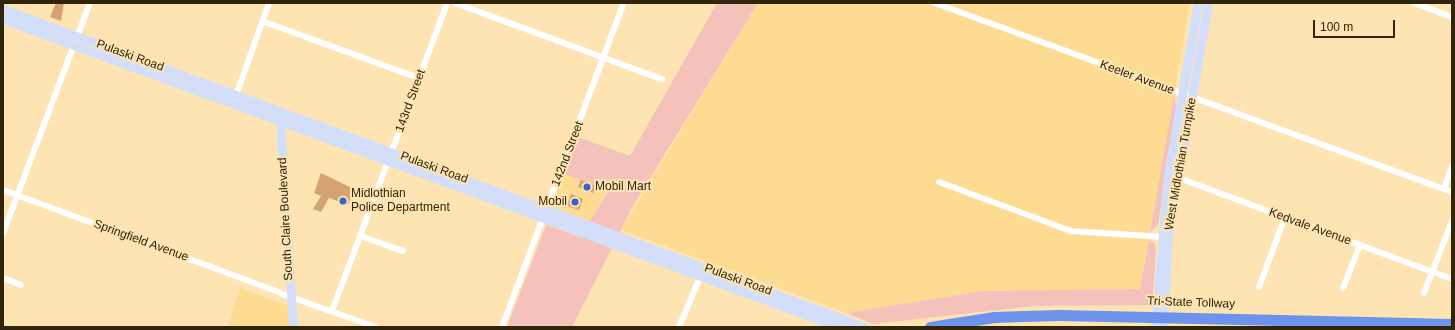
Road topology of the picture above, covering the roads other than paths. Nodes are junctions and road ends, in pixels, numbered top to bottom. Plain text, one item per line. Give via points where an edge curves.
1 (90, 3) edge
2 (269, 3) edge
3 (448, 3) edge
4 (455, 3) edge
5 (624, 3) edge
6 (935, 3) edge
7 (1198, 3) edge
8 (1208, 3) edge
9 (1414, 3) edge
10 (3, 9) edge
11 (1452, 17) edge
12 (3, 19) edge
13 (262, 21) junction
14 (77, 36) junction
15 (73, 45) junction
16 (604, 58) junction
17 (419, 78) junction
18 (662, 79) dead end
19 (236, 94) junction
20 (1183, 94) junction
21 (1192, 98) junction
22 (232, 105) junction
23 (280, 111) junction
24 (280, 123) junction
25 (390, 157) junction
26 (1452, 166) edge
27 (1168, 175) junction
28 (1178, 178) junction
29 (939, 182) dead end
30 (1444, 189) junction
31 (3, 190) edge
32 (1452, 192) edge
33 (17, 195) junction
34 (547, 209) junction
35 (1285, 217) junction
36 (543, 218) junction
37 (1452, 221) edge
38 (3, 233) edge
39 (360, 236) junction
40 (1164, 237) junction
41 (1360, 245) junction
42 (403, 251) dead end
43 (1432, 271) junction
44 (700, 277) junction
45 (3, 278) edge
46 (1452, 278) edge
47 (21, 285) dead end
48 (1259, 287) dead end
49 (1343, 288) dead end
50 (1424, 293) dead end
51 (284, 294) junction
52 (332, 311) junction
53 (1452, 324) edge
54 (293, 327) edge
55 (375, 327) edge
56 (502, 327) edge
57 (679, 327) edge
58 (839, 327) edge
59 (864, 327) edge
60 (930, 327) edge
61 (1155, 327) edge
62 (1162, 327) edge

1 - 14 street
2 - 13 street
3 - 17 street, 143rd Street
4 - 16 street
5 - 16 street, 142nd Street
6 - 20 street, Keeler Avenue
7 - 20 main road, West Midlothian Turnpike
8 - 21 main road, West Midlothian Turnpike
9 - 11 street
10 - 14 main road, Pulaski Road
12 - 15 main road, Pulaski Road
13 - 17 street
13 - 19 street
14 - 15 street
14 - 19 main road, Pulaski Road
15 - 22 main road, Pulaski Road
15 - 33 street
16 - 18 street
16 - 34 street, 142nd Street
17 - 25 street, 143rd Street
19 - 22 street
19 - 23 main road, Pulaski Road
20 - 21 street, Keeler Avenue
20 - 27 main road, West Midlothian Turnpike
21 - 28 main road, West Midlothian Turnpike
21 - 30 street, Keeler Avenue
22 - 24 main road, Pulaski Road
23 - 24 main road, South Claire Boulevard
23 - 25 main road, Pulaski Road
24 - 25 main road, Pulaski Road
24 - 51 main road, South Claire Boulevard
25 - 34 main road, Pulaski Road
25 - 36 main road, Pulaski Road
25 - 39 street, 143rd Street
26 - 30 street
27 - 28 street, Kedvale Avenue
27 - 40 main road, West Midlothian Turnpike
28 - 35 street, Kedvale Avenue
28 - 40 main road, West Midlothian Turnpike
29 - 40 street via 1070,231
30 - 32 street, Keeler Avenue
31 - 33 street, Springfield Avenue
33 - 38 street
33 - 51 street, Springfield Avenue
34 - 36 street, 142nd Street
34 - 59 main road, Pulaski Road
35 - 41 street, Kedvale Avenue
35 - 48 street
36 - 44 main road, Pulaski Road
36 - 56 street, 142nd Street
37 - 43 street
39 - 42 street
39 - 52 street, 143rd Street
40 - 61 main road, West Midlothian Turnpike
40 - 62 main road, West Midlothian Turnpike
41 - 43 street, Kedvale Avenue
41 - 49 street
43 - 46 street, Kedvale Avenue
43 - 50 street
44 - 57 street
44 - 58 main road, Pulaski Road
45 - 47 street
51 - 52 street, Springfield Avenue
51 - 54 main road, South Claire Boulevard
52 - 55 street, Springfield Avenue
53 - 60 highway, Tri-State Tollway via 1147,315 994,317

